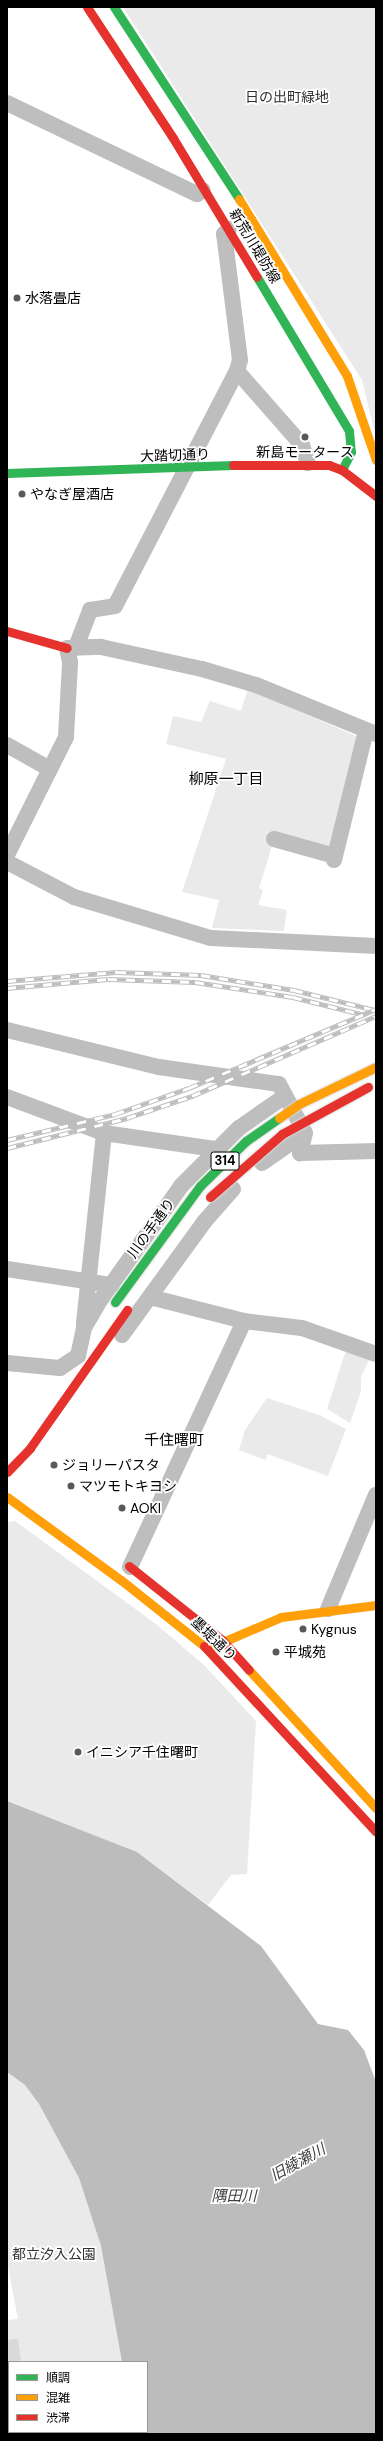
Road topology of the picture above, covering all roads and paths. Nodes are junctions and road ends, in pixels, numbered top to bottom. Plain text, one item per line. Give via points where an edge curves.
1 (87, 7) edge
2 (114, 7) edge
3 (7, 104) edge
4 (203, 190) junction
5 (229, 229) junction
6 (237, 371) junction
7 (376, 460) edge
8 (308, 463) junction
9 (184, 469) junction
10 (342, 470) junction
11 (7, 473) edge
12 (376, 496) edge
13 (7, 631) edge
14 (71, 647) junction
15 (371, 732) edge
16 (7, 745) edge
17 (50, 769) junction
18 (274, 839) dead end
19 (7, 856) edge
20 (7, 862) edge
21 (376, 946) edge
22 (7, 1030) edge
23 (376, 1067) edge
24 (376, 1083) edge
25 (285, 1096) junction
26 (7, 1097) edge
27 (104, 1133) junction
28 (305, 1133) junction
29 (215, 1149) junction
30 (376, 1151) edge
31 (7, 1269) edge
32 (88, 1279) junction
33 (112, 1285) junction
34 (150, 1297) junction
35 (113, 1305) dead end
36 (244, 1320) junction
37 (89, 1330) junction
38 (376, 1354) edge
39 (84, 1360) junction
40 (7, 1363) edge
41 (63, 1378) dead end
42 (16, 1446) dead end
43 (7, 1466) edge
44 (7, 1472) edge
45 (376, 1495) edge
46 (7, 1497) edge
47 (124, 1563) joint
48 (376, 1605) edge
49 (328, 1609) junction
50 (222, 1640) junction
51 (208, 1650) junction
52 (376, 1808) edge
53 (376, 1832) edge

1 - 4 main road, 新荒川堤防線
2 - 7 main road, 新荒川堤防線 via 289,276 347,376
3 - 4 street via 197,194
4 - 5 main road, 新荒川堤防線
5 - 6 street via 224,234 240,360
5 - 10 main road, 新荒川堤防線 via 349,431 351,452
6 - 8 street via 302,445
6 - 9 street
8 - 9 main road, 大踏切通り
8 - 10 main road, 大踏切通り via 329,465
9 - 11 main road, 大踏切通り
9 - 14 street via 115,606 90,610
10 - 12 main road
13 - 14 main road
14 - 15 street via 101,647 202,669 256,685
14 - 17 street via 66,737
15 - 18 street via 335,858
16 - 17 street
17 - 19 street
20 - 21 street via 74,897 211,938
22 - 25 street via 159,1067 279,1084
23 - 35 main road, 川の手通り / 314, bridge via 299,1104 246,1141 200,1186
24 - 39 main road, 川の手通り / 314, bridge via 282,1134 230,1178 201,1209 127,1310
25 - 28 street
25 - 29 street
26 - 27 street
27 - 29 street
27 - 32 street
28 - 30 street via 300,1153
28 - 34 street via 266,1160 224,1197
29 - 33 street via 177,1192
31 - 32 street
32 - 33 street
32 - 37 street
33 - 37 street
34 - 36 street
34 - 39 street via 103,1361
36 - 38 street via 302,1328
36 - 47 street
37 - 39 street
39 - 40 street via 60,1368
39 - 41 main road, 川の手通り / 314
39 - 44 main road, 川の手通り / 314 via 30,1448
42 - 43 main road
45 - 49 street
46 - 51 main road, 墨堤通り via 121,1580
47 - 50 main road, 墨堤通り
48 - 49 main road
49 - 50 main road via 281,1616
50 - 51 main road
50 - 52 main road, 墨堤通り
51 - 53 main road, 墨堤通り

